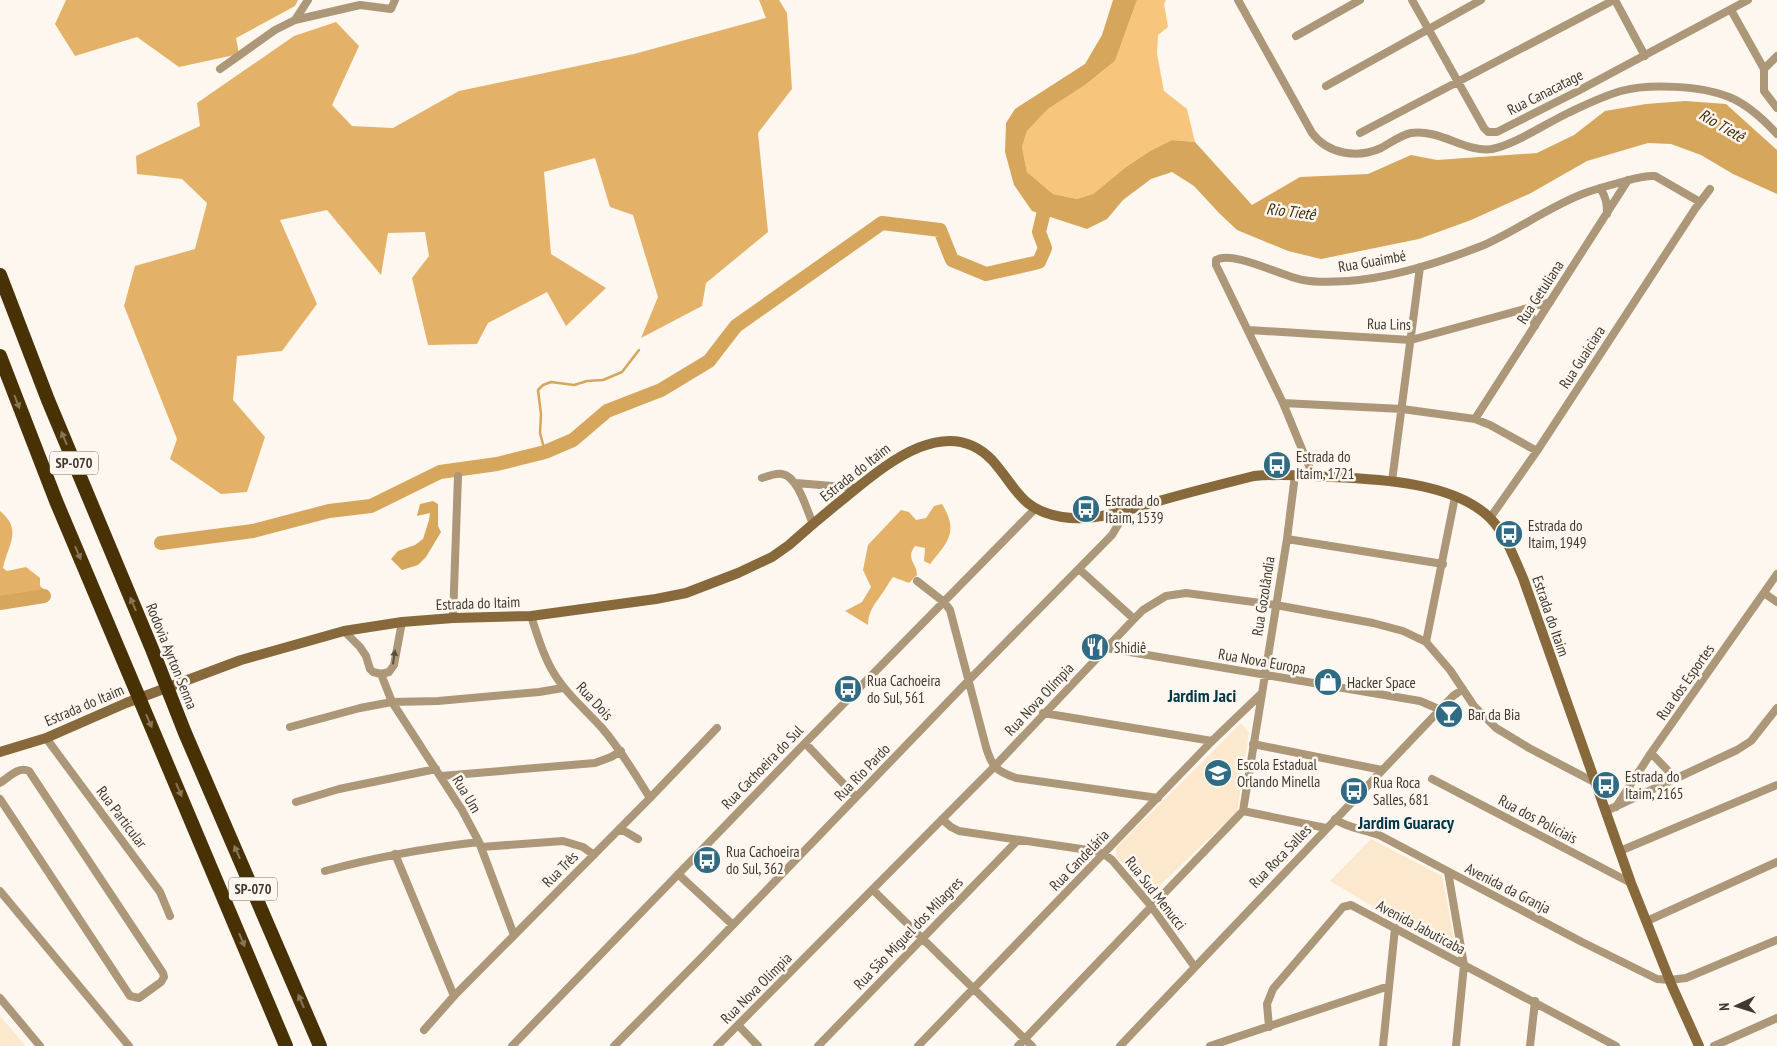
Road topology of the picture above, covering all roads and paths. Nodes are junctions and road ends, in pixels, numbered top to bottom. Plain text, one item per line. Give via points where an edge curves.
1 (308, 0) edge
2 (395, 0) edge
3 (1238, 0) edge
4 (1360, 0) edge
5 (1412, 0) edge
6 (1481, 0) edge
7 (1614, 0) edge
8 (1748, 0) edge
9 (1731, 10) junction
10 (295, 20) junction
11 (1428, 29) junction
12 (1296, 36) dead end
13 (1645, 56) junction
14 (1777, 56) edge
15 (220, 69) dead end
16 (1764, 69) junction
17 (1458, 82) junction
18 (1326, 86) dead end
19 (1777, 108) edge
20 (1360, 133) dead end
21 (1777, 134) edge
22 (1628, 180) junction
23 (1600, 188) junction
24 (1710, 188) dead end
25 (1698, 205) junction
26 (1607, 214) junction
27 (1420, 267) junction
28 (0, 275) edge
29 (1550, 302) junction
30 (1524, 309) junction
31 (1534, 326) junction
32 (1249, 330) junction
33 (1411, 340) junction
34 (0, 356) edge
35 (1283, 403) junction
36 (1402, 410) junction
37 (1475, 419) junction
38 (1537, 451) junction
39 (1296, 475) junction
40 (458, 476) dead end
41 (1313, 476) junction
42 (762, 478) dead end
43 (1392, 481) junction
44 (796, 483) junction
45 (856, 488) junction
46 (1455, 497) junction
47 (1035, 509) junction
48 (1120, 512) junction
49 (1490, 518) junction
50 (813, 524) junction
51 (1287, 539) junction
52 (1443, 564) junction
53 (1079, 569) junction
54 (1777, 574) edge
55 (917, 581) dead end
56 (1764, 593) junction
57 (944, 602) junction
58 (1777, 602) edge
59 (1276, 605) junction
60 (531, 616) junction
61 (453, 618) junction
62 (1134, 619) junction
63 (402, 622) junction
64 (344, 631) junction
65 (1426, 642) junction
66 (1106, 648) junction
67 (381, 674) junction
68 (1264, 675) junction
69 (969, 680) junction
70 (564, 688) junction
71 (1463, 689) junction
72 (1261, 694) junction
73 (392, 702) junction
74 (1777, 708) edge
75 (1441, 710) junction
76 (1043, 713) junction
77 (290, 727) dead end
78 (717, 728) dead end
79 (46, 738) junction
80 (1212, 741) junction
81 (805, 743) junction
82 (1253, 744) junction
83 (620, 751) junction
84 (0, 752) edge
85 (1651, 753) junction
86 (994, 767) junction
87 (436, 769) junction
88 (1382, 770) junction
89 (441, 776) junction
90 (1432, 779) dead end
91 (1676, 779) junction
92 (0, 782) edge
93 (1594, 782) junction
94 (1777, 785) edge
95 (856, 797) junction
96 (650, 798) junction
97 (1158, 798) junction
98 (0, 799) edge
99 (296, 802) dead end
100 (1616, 807) junction
101 (1243, 811) junction
102 (1606, 811) junction
103 (942, 819) junction
104 (1335, 819) junction
105 (1326, 828) junction
106 (619, 830) junction
107 (638, 839) dead end
108 (1018, 840) junction
109 (480, 845) junction
110 (1620, 851) junction
111 (395, 854) junction
112 (1104, 854) junction
113 (594, 855) junction
114 (1777, 862) edge
115 (325, 871) dead end
116 (1448, 872) junction
117 (678, 874) junction
118 (1631, 883) junction
119 (873, 890) junction
120 (0, 891) edge
121 (1151, 906) junction
122 (170, 916) dead end
123 (1647, 921) junction
124 (733, 925) junction
125 (1395, 928) junction
126 (514, 935) junction
127 (922, 938) junction
128 (1777, 940) edge
129 (1464, 965) junction
130 (1194, 966) junction
131 (1670, 980) junction
132 (1389, 986) junction
133 (975, 989) junction
134 (454, 996) junction
135 (0, 998) edge
136 (1535, 1001) junction
137 (1777, 1018) edge
138 (738, 1025) junction
139 (1269, 1027) junction
140 (424, 1030) dead end
141 (1025, 1039) junction
142 (127, 1043) edge
143 (1604, 1043) edge
144 (40, 1046) edge
145 (117, 1046) edge
146 (286, 1046) edge
147 (320, 1046) edge
148 (512, 1046) edge
149 (614, 1046) edge
150 (717, 1046) edge
151 (758, 1046) edge
152 (818, 1046) edge
153 (918, 1046) edge
154 (1018, 1046) edge
155 (1032, 1046) edge
156 (1120, 1046) edge
157 (1210, 1046) edge
158 (1383, 1046) edge
159 (1456, 1046) edge
160 (1530, 1046) edge
161 (1616, 1046) edge
162 (1699, 1046) edge
163 (1714, 1046) edge

1 - 10 street
2 - 10 street via 391,9 360,5
3 - 21 street via 1312,133 1325,147 1337,152 1367,152 1419,132 1447,137 1478,149 1492,149 1613,94 1647,87 1683,88 1730,97
4 - 12 street
5 - 11 street, Rua Canacatage
6 - 11 street
7 - 13 street
7 - 17 street
8 - 9 street, Rua Canacatage
9 - 13 street, Rua Canacatage
9 - 16 street
10 - 15 street via 275,30
11 - 17 street, Rua Canacatage
11 - 18 street
13 - 17 street, Rua Canacatage via 1493,132 1484,128
14 - 16 street
16 - 19 street via 1764,91
17 - 20 street
22 - 23 street, Rua Guaimbé
22 - 25 street, Rua Guaimbé via 1660,177
22 - 26 street, Rua Getuliana
23 - 26 street via 1607,203
23 - 27 street, Rua Guaimbé via 1484,244
24 - 25 street, Rua Guaiciara
25 - 38 street, Rua Guaiciara
26 - 29 street, Rua Getuliana
27 - 32 street, Rua Guaimbé via 1360,280 1326,282 1283,275 1232,256 1219,258 1216,265
27 - 33 street
147 -> 28 highway, Rodovia Ayrton Senna / SP-070 via 185,733
29 - 30 street, Rua Lins
29 - 31 street, Rua Getuliana
30 - 31 street via 1531,315
30 - 33 street, Rua Lins
31 - 37 street, Rua Getuliana
32 - 33 street, Rua Lins
32 - 35 street, Rua Guaimbé
33 - 36 street
34 -> 146 highway, SP-070 via 56,500
35 - 36 street
35 - 41 street, Rua Guaimbé
36 - 37 street
36 - 43 street
37 - 38 street
38 - 49 street, Rua Guaiciara
39 - 41 street, Estrada do Itaim
39 - 48 street, Estrada do Itaim via 1254,476
39 - 51 street, Rua Gozolândia
40 - 61 street
41 - 43 street, Estrada do Itaim
42 - 44 street via 785,474
43 - 46 street, Estrada do Itaim via 1430,488
44 - 45 street
44 - 50 street
45 - 47 street, Estrada do Itaim via 891,461 924,445 964,443 984,453 1021,498
45 - 50 street, Estrada do Itaim
46 - 49 street, Estrada do Itaim
46 - 52 street
47 - 48 street, Estrada do Itaim via 1075,518
47 - 57 street, Rua Cachoeira do Sul
48 - 53 street, Rua Rio Pardo via 1117,529
49 - 93 street, Estrada do Itaim via 1506,541 1523,578
50 - 60 street, Estrada do Itaim via 772,557 698,588 656,599
51 - 52 street
51 - 59 street, Rua Gozolândia
52 - 65 street
53 - 62 street
53 - 69 street, Rua Rio Pardo
54 - 56 street, Rua dos Esportes
55 - 57 street
56 - 58 street
56 - 85 street, Rua dos Esportes
57 - 69 street via 950,610
57 - 81 street, Rua Cachoeira do Sul
59 - 62 street, Rua Nova Olímpia via 1176,593 1156,601
59 - 65 street, Rua Nova Olímpia via 1373,623 1403,631
59 - 68 street, Rua Gozolândia
60 - 61 street, Estrada do Itaim
60 - 70 street, Rua Dois via 545,657
61 - 63 street, Estrada do Itaim
62 - 66 street, Rua Nova Olímpia
63 - 64 street, Estrada do Itaim
67 -> 63 street via 389,672 394,665
64 - 67 street, Rua Um via 360,647 370,669
64 - 79 street, Estrada do Itaim via 241,660 126,703
65 - 71 street, Rua Nova Olímpia
66 - 68 street, Rua Nova Europa
66 - 76 street, Rua Nova Olímpia
67 - 73 street, Rua Um
68 - 72 street, Rua Gozolândia
68 - 75 street, Rua Nova Europa via 1420,701
69 - 86 street
69 - 95 street, Rua Rio Pardo
70 - 73 street via 438,701
70 - 83 street, Rua Dois
71 - 75 street, Rua Roca Salles
71 - 93 street, Rua Nova Olímpia via 1474,706 1496,728
72 - 80 street, Rua Candelária
72 - 82 street, Rua Gozolândia
73 - 77 street
73 - 87 street, Rua Um
74 - 91 street via 1751,741
75 - 88 street, Rua Roca Salles
76 - 80 street
76 - 86 street, Rua Nova Olímpia
78 - 96 street, Rua Três
79 - 84 street, Estrada do Itaim
79 - 122 street, Rua Particular via 160,892
80 - 97 street, Rua Candelária
81 - 95 street
81 - 117 street, Rua Cachoeira do Sul
82 - 88 street
82 - 101 street, Rua Gozolândia
83 - 89 street via 595,763
83 - 96 street, Rua Dois
85 - 91 street
85 - 100 street, Rua dos Esportes
86 - 97 street via 1016,778
86 - 103 street, Rua Nova Olímpia
87 - 89 street, Rua Um
87 - 99 street via 340,789
88 - 104 street, Rua Roca Salles
89 - 109 street, Rua Um
90 - 118 street, Rua dos Policiais
91 - 100 street
92 - 98 street via 19,770 29,771 163,972 161,982 139,998 130,996
93 - 102 street, Estrada do Itaim
94 - 110 street
95 - 124 street, Rua Rio Pardo
96 - 106 street, Rua Três
97 - 112 street, Rua Candelária
100 - 102 street
101 - 105 street
101 - 121 street
102 - 110 street, Estrada do Itaim
103 - 108 street, Rua Sud Menucci via 959,831
103 - 119 street, Rua Nova Olímpia
104 - 105 street, Rua Roca Salles
104 - 116 street, Avenida da Granja via 1346,826 1380,836
105 - 130 street, Rua Roca Salles
106 - 107 street
106 - 113 street, Rua Três
108 - 112 street, Rua Sud Menucci
108 - 127 street, Rua São Miguel dos Milagres
109 - 111 street
109 - 113 street via 563,841 583,847
109 - 126 street, Rua Um
110 - 118 street, Estrada do Itaim
111 - 115 street
111 - 134 street
112 - 121 street, Rua Sud Menucci
112 - 133 street, Rua Candelária
113 - 126 street, Rua Três
114 - 123 street
116 - 129 street
116 - 131 street, Avenida da Granja via 1657,979
117 - 124 street
117 - 148 street, Rua Cachoeira do Sul
118 - 123 street, Estrada do Itaim
119 - 127 street
119 - 138 street, Rua Nova Olímpia
120 - 142 street
121 - 130 street, Rua Sud Menucci
121 - 141 street
123 - 131 street, Estrada do Itaim
124 - 149 street, Rua Rio Pardo
125 - 129 street, Avenida Jabuticaba
125 - 132 street
125 - 139 street, Avenida Jabuticaba via 1353,905 1344,906 1269,996
126 - 134 street, Rua Três
127 - 133 street
127 - 152 street, Rua São Miguel dos Milagres
128 - 131 street via 1686,978
129 - 136 street, Avenida Jabuticaba
129 - 159 street
130 - 156 street, Rua Roca Salles
131 - 162 street, Estrada do Itaim
132 - 139 street
132 - 158 street
133 - 141 street
133 - 153 street, Rua Candelária
134 - 140 street, Rua Três
135 - 144 street
136 - 143 street, Avenida Jabuticaba
136 - 160 street
137 - 163 street
138 - 150 street, Rua Nova Olímpia
138 - 151 street
139 - 157 street
141 - 154 street
141 - 155 street
142 - 145 street
143 - 161 street, Avenida Jabuticaba

